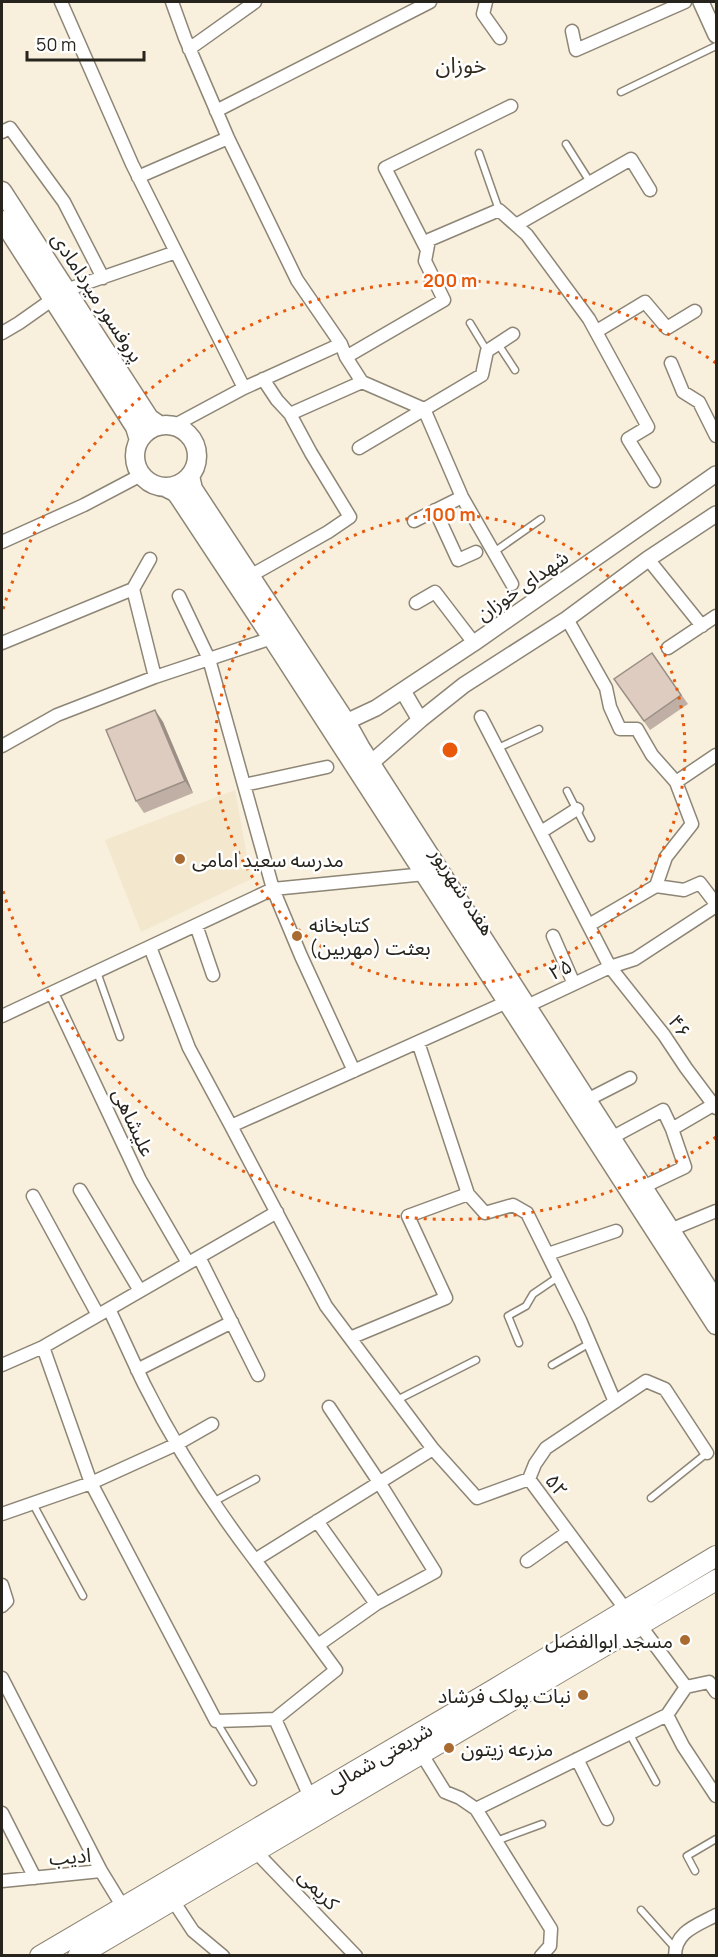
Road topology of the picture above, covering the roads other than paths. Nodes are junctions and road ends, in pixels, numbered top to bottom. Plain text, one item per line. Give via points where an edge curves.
1 (61, 2) edge
2 (172, 2) edge
3 (255, 2) edge
4 (425, 2) edge
5 (486, 2) edge
6 (685, 2) edge
7 (701, 2) edge
8 (572, 31) dead end
9 (717, 35) edge
10 (500, 38) dead end
11 (717, 46) edge
12 (189, 49) junction
13 (621, 92) dead end
14 (511, 106) dead end
15 (216, 111) junction
16 (2, 132) edge
17 (228, 138) junction
18 (566, 144) dead end
19 (479, 153) dead end
20 (138, 177) junction
21 (590, 182) junction
22 (650, 190) dead end
23 (2, 191) edge
24 (499, 210) junction
25 (2, 219) edge
26 (516, 225) junction
27 (427, 250) junction
28 (176, 252) junction
29 (103, 278) junction
30 (60, 295) junction
31 (695, 311) dead end
32 (470, 323) dead end
33 (597, 331) junction
34 (2, 333) edge
35 (513, 334) dead end
36 (341, 344) junction
37 (498, 344) junction
38 (487, 351) junction
39 (346, 357) junction
40 (671, 363) dead end
41 (515, 370) dead end
42 (263, 379) junction
43 (362, 382) junction
44 (244, 388) junction
45 (424, 409) junction
46 (290, 414) junction
47 (167, 425) junction
48 (717, 436) edge
49 (138, 440) junction
50 (359, 448) dead end
51 (717, 474) edge
52 (141, 475) junction
53 (190, 476) junction
54 (654, 482) dead end
55 (165, 487) junction
56 (462, 497) junction
57 (435, 510) junction
58 (717, 514) edge
59 (541, 519) dead end
60 (414, 521) dead end
61 (2, 542) edge
62 (476, 552) dead end
63 (494, 552) junction
64 (150, 559) dead end
65 (648, 559) junction
66 (250, 576) junction
67 (512, 584) dead end
68 (133, 589) junction
69 (178, 596) dead end
70 (416, 603) dead end
71 (717, 616) edge
72 (567, 619) junction
73 (702, 626) junction
74 (272, 638) junction
75 (2, 643) edge
76 (474, 643) junction
77 (668, 648) dead end
78 (209, 659) junction
79 (155, 677) junction
80 (402, 691) junction
81 (481, 717) dead end
82 (420, 720) junction
83 (346, 722) junction
84 (539, 729) dead end
85 (2, 746) edge
86 (498, 748) junction
87 (717, 755) edge
88 (371, 763) junction
89 (327, 767) dead end
90 (676, 782) junction
91 (244, 785) junction
92 (567, 791) dead end
93 (577, 809) junction
94 (541, 832) junction
95 (591, 838) dead end
96 (425, 874) junction
97 (656, 886) junction
98 (273, 889) junction
99 (717, 905) edge
100 (196, 925) junction
101 (589, 925) junction
102 (553, 936) dead end
103 (150, 947) junction
104 (610, 967) junction
105 (96, 972) junction
106 (213, 975) dead end
107 (574, 984) junction
108 (52, 993) junction
109 (507, 1002) junction
110 (527, 1006) junction
111 (2, 1016) edge
112 (120, 1037) dead end
113 (418, 1042) junction
114 (354, 1071) junction
115 (630, 1078) dead end
116 (587, 1100) junction
117 (715, 1107) edge
118 (231, 1126) junction
119 (672, 1129) junction
120 (611, 1138) junction
121 (643, 1187) junction
122 (80, 1190) dead end
123 (468, 1194) junction
124 (33, 1196) dead end
125 (717, 1211) edge
126 (277, 1212) junction
127 (670, 1230) junction
128 (616, 1231) dead end
129 (548, 1254) junction
130 (193, 1260) junction
131 (559, 1276) junction
132 (140, 1291) junction
133 (717, 1301) edge
134 (109, 1308) junction
135 (98, 1315) junction
136 (232, 1322) junction
137 (717, 1325) edge
138 (350, 1338) junction
139 (519, 1343) dead end
140 (590, 1343) junction
141 (43, 1347) junction
142 (476, 1360) dead end
143 (2, 1365) edge
144 (552, 1365) dead end
145 (137, 1370) junction
146 (258, 1375) dead end
147 (397, 1400) junction
148 (615, 1402) junction
149 (329, 1407) dead end
150 (212, 1424) dead end
151 (177, 1444) junction
152 (433, 1449) junction
153 (707, 1453) joint
154 (256, 1479) dead end
155 (530, 1479) junction
156 (379, 1482) junction
157 (91, 1483) junction
158 (651, 1498) dead end
159 (213, 1502) junction
160 (33, 1503) junction
161 (2, 1514) edge
162 (317, 1521) junction
163 (568, 1532) junction
164 (717, 1556) edge
165 (255, 1560) junction
166 (527, 1561) dead end
167 (717, 1580) edge
168 (2, 1585) edge
169 (83, 1596) dead end
170 (376, 1604) junction
171 (2, 1606) edge
172 (626, 1610) junction
173 (640, 1625) junction
174 (318, 1645) junction
175 (2, 1678) edge
176 (686, 1687) junction
177 (717, 1692) edge
178 (667, 1714) junction
179 (275, 1719) junction
180 (216, 1721) junction
181 (629, 1733) junction
182 (421, 1753) junction
183 (577, 1760) junction
184 (253, 1782) dead end
185 (656, 1782) dead end
186 (717, 1796) edge
187 (310, 1797) junction
188 (476, 1809) junction
189 (2, 1813) edge
190 (607, 1819) dead end
191 (542, 1824) dead end
192 (717, 1839) edge
193 (496, 1841) junction
194 (254, 1851) junction
195 (101, 1871) junction
196 (695, 1871) dead end
197 (35, 1878) junction
198 (2, 1881) edge
199 (172, 1899) junction
200 (123, 1907) junction
201 (641, 1910) dead end
202 (717, 1915) edge
203 (675, 1952) edge
204 (40, 1956) edge
205 (78, 1956) edge
206 (223, 1956) edge
207 (356, 1956) edge
208 (541, 1956) edge

1 - 20 street
2 - 12 street
3 - 12 street
4 - 15 street
5 - 10 street via 483,14
6 - 8 street via 576,50
7 - 9 street
11 - 13 lane
12 - 15 street
14 - 27 street via 385,168
15 - 17 street
16 - 29 street via 10,128 64,202
17 - 20 street
17 - 36 street via 297,279
18 - 21 lane
19 - 24 lane
20 - 28 street
21 - 22 street via 631,159
21 - 26 street
23 - 30 main road, پروفسور میردامادی
24 - 26 street
24 - 27 street via 429,240
25 - 30 main road, پروفسور میردامادی
26 - 33 street
27 - 39 street via 425,261 444,300
28 - 29 street
28 - 44 street
29 - 30 street
30 - 34 street
30 - 47 main road, پروفسور میردامادی via 149,418
30 - 49 main road, پروفسور میردامادی via 135,427
31 - 33 street via 667,328 645,302
32 - 38 lane
33 - 54 street via 648,427 628,439
35 - 37 street
36 - 39 street
36 - 42 street
37 - 38 street
37 - 41 lane
38 - 45 street via 482,375
39 - 43 street
40 - 48 street via 683,392 699,402
42 - 44 street
42 - 46 street
43 - 45 street
43 - 46 street
44 - 47 street
45 - 50 street
45 - 56 street
46 - 66 street via 350,517
47 - 49 main road via 146,431
47 - 53 main road via 192,437 198,457
49 - 52 main road via 135,459
51 - 76 street, شهدای خوزان
52 - 55 main road via 152,484
52 - 61 street
53 - 55 main road via 182,483
53 - 66 main road, هفده شهریور via 193,489
55 - 74 main road, هفده شهریور via 175,492
56 - 57 street
56 - 63 street
57 - 60 street
57 - 62 street via 458,560
58 - 65 street
59 - 63 lane
63 - 67 street
64 - 68 street
65 - 72 street
65 - 73 street
66 - 83 main road, هفده شهریور
68 - 75 street
68 - 79 street
69 - 78 street
70 - 76 street via 435,592
71 - 73 street
72 - 82 street via 464,685
72 - 90 street via 606,688 621,729 637,729 652,755
73 - 77 street
74 - 78 street
74 - 96 main road, هفده شهریور
76 - 80 street, شهدای خوزان
78 - 79 street
78 - 91 street
79 - 85 street via 57,715
80 - 82 street
80 - 83 street, شهدای خوزان
81 - 86 street, ۴۶
82 - 88 street
83 - 88 main road, هفده شهریور
84 - 86 lane
86 - 94 street, ۴۶
87 - 90 street
88 - 110 main road, هفده شهریور
89 - 91 street
90 - 97 street via 692,824 666,857
91 - 98 street
92 - 93 lane
93 - 94 street
93 - 95 lane
94 - 101 street, ۴۶
96 - 98 street
96 - 109 main road, هفده شهریور
97 - 99 street via 684,890 700,883
97 - 101 street
98 - 100 street
98 - 114 street
99 - 104 street, ۲۵ via 635,959
100 - 103 street
100 - 106 street
101 - 104 street, ۴۶
102 - 107 street
103 - 105 street
103 - 118 street via 189,1048
104 - 107 street, ۲۵
104 - 117 street, ۴۶
105 - 108 street
105 - 112 lane
107 - 110 street, ۲۵
108 - 111 street
108 - 130 street, علیشاهی via 140,1180
109 - 113 street
109 - 137 main road, هفده شهریور
110 - 116 main road, هفده شهریور
113 - 114 street
113 - 123 street
114 - 118 street
115 - 116 street
116 - 120 main road, هفده شهریور
117 - 119 street
118 - 126 street
119 - 120 street via 663,1110
119 - 121 street via 685,1167
120 - 121 main road, هفده شهریور
121 - 127 main road, هفده شهریور
122 - 132 street
123 - 129 street via 485,1213 513,1205 527,1213
123 - 138 street via 408,1216 446,1298
124 - 135 street
125 - 127 street
126 - 130 street
126 - 138 street via 326,1306
127 - 133 main road, هفده شهریور
128 - 129 street
129 - 131 street
130 - 132 street
130 - 136 street, علیشاهی
131 - 139 lane via 533,1294 526,1306 508,1316
131 - 140 street
132 - 134 street
134 - 135 street
134 - 145 street
135 - 141 street
136 - 145 street
136 - 146 street, علیشاهی
138 - 147 street
140 - 144 lane
140 - 148 street
141 - 143 street
141 - 157 street
142 - 147 lane
145 - 151 street
147 - 152 street
148 - 153 street via 646,1381 665,1389
148 - 155 street via 546,1448
149 - 156 street
150 - 151 street
151 - 157 street
151 - 159 street
152 - 155 street, ۵۲ via 477,1498
152 - 156 street
153 - 158 lane
154 - 159 lane
155 - 163 street, ۵۲
156 - 162 street
156 - 170 street via 435,1572
157 - 160 street
157 - 180 street
159 - 165 street
160 - 161 street
160 - 169 lane
162 - 165 street
162 - 170 street
163 - 166 street
163 - 172 street, ۵۲
164 - 172 main road, شریعتی شمالی
165 - 174 street
167 - 173 main road, شریعتی شمالی
168 - 171 street via 7,1601
170 - 174 street
172 - 187 main road, شریعتی شمالی
173 - 176 street
173 - 182 main road, شریعتی شمالی
174 - 179 street via 336,1670
175 - 195 street
176 - 177 street via 710,1682
176 - 178 street
178 - 181 street
178 - 186 street
179 - 180 street
179 - 187 street
180 - 184 lane
181 - 183 street
181 - 185 lane
182 - 188 street via 446,1792
182 - 194 main road, شریعتی شمالی
183 - 188 street
183 - 190 street
187 - 200 main road, شریعتی شمالی
188 - 193 street
189 - 197 street
191 - 193 lane
192 - 196 lane via 687,1856
193 - 208 street via 551,1929 550,1946
194 - 199 main road, شریعتی شمالی
194 - 207 street, کریمی
195 - 197 street, ادیب
195 - 200 street, ادیب
197 - 198 street, ادیب
199 - 205 main road, شریعتی شمالی
199 - 206 street via 193,1931
200 - 204 main road, شریعتی شمالی
201 - 203 lane
202 - 203 street via 681,1934

